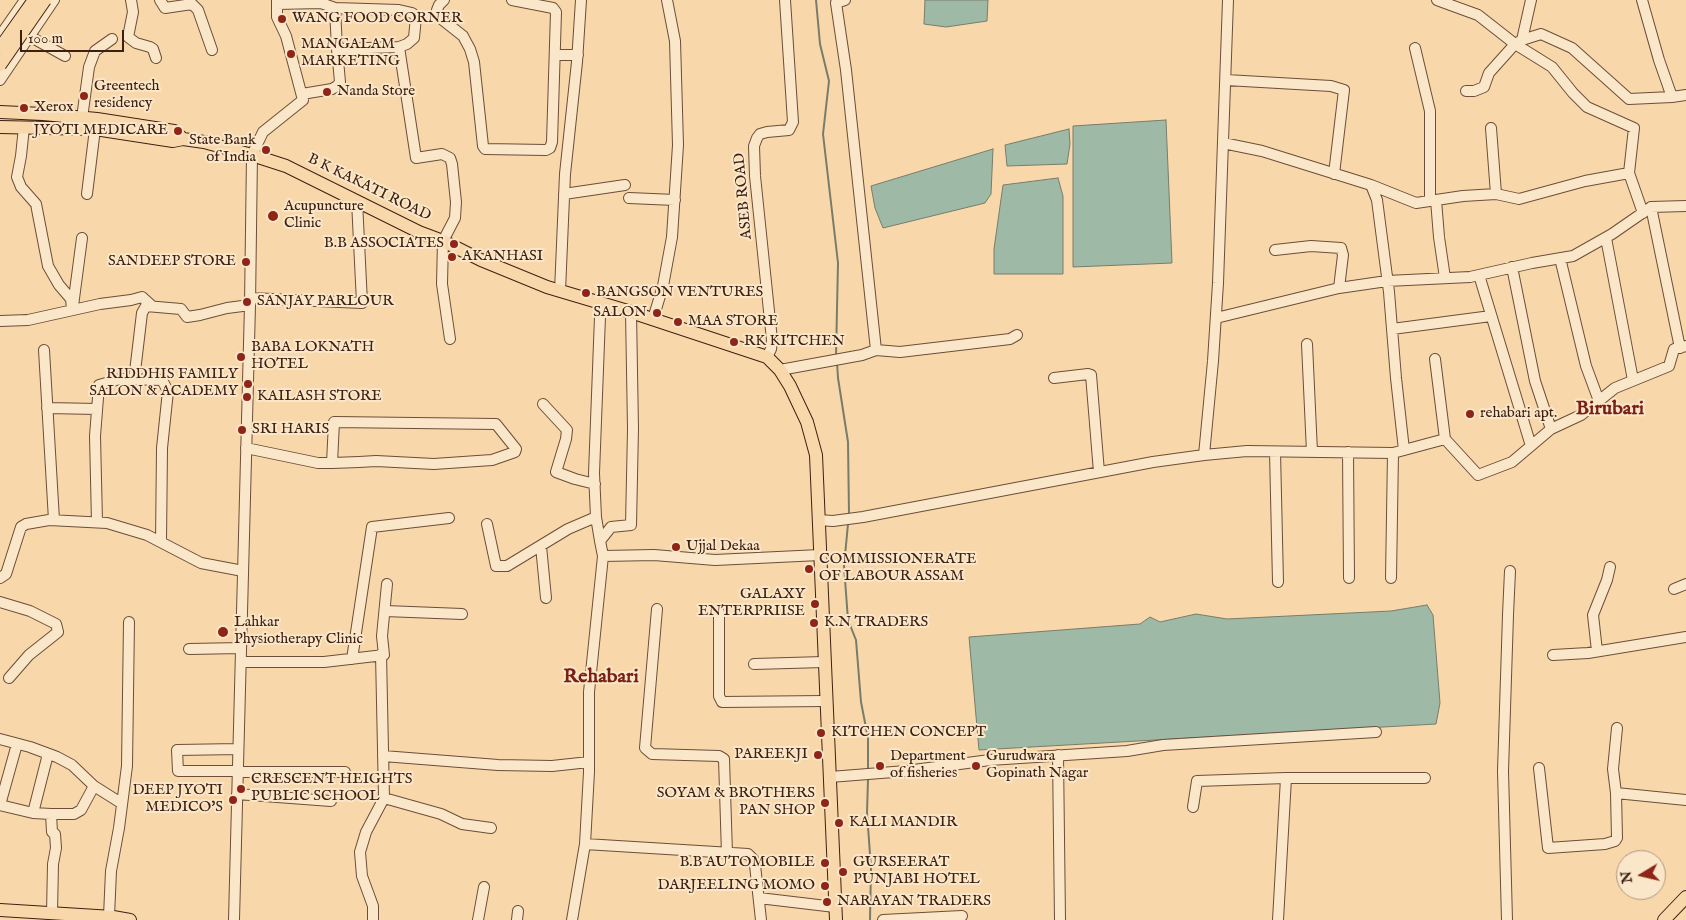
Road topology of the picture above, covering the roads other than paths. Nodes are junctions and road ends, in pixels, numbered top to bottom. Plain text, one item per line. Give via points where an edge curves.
1 (25, 0) edge
2 (34, 0) edge
3 (46, 0) edge
4 (54, 0) edge
5 (131, 0) edge
6 (160, 0) edge
7 (444, 0) edge
8 (512, 0) edge
9 (581, 0) edge
10 (666, 0) edge
11 (785, 0) edge
12 (845, 0) edge
13 (1228, 0) edge
14 (1437, 0) edge
15 (1531, 0) edge
16 (1642, 0) edge
17 (277, 2) edge
18 (335, 8) junction
19 (14, 16) junction
20 (2, 33) edge
21 (29, 36) junction
22 (112, 39) dead end
23 (1519, 42) junction
24 (399, 46) junction
25 (0, 48) edge
26 (1416, 48) dead end
27 (337, 49) junction
28 (212, 50) dead end
29 (65, 56) dead end
30 (156, 58) dead end
31 (555, 58) junction
32 (577, 59) junction
33 (0, 65) edge
34 (0, 80) edge
35 (1226, 80) junction
36 (1466, 91) dead end
37 (302, 94) junction
38 (1686, 95) edge
39 (1672, 97) junction
40 (0, 112) edge
41 (82, 118) junction
42 (0, 127) edge
43 (24, 127) junction
44 (1491, 128) dead end
45 (95, 129) junction
46 (183, 139) junction
47 (551, 144) junction
48 (1223, 144) junction
49 (568, 151) junction
50 (252, 155) junction
51 (1629, 173) junction
52 (1334, 174) junction
53 (1371, 185) junction
54 (625, 186) dead end
55 (87, 194) dead end
56 (564, 194) junction
57 (1496, 194) junction
58 (629, 198) dead end
59 (675, 200) junction
60 (357, 201) junction
61 (1433, 201) junction
62 (1686, 206) edge
63 (1647, 210) junction
64 (82, 238) dead end
65 (1606, 238) junction
66 (444, 241) junction
67 (1275, 250) dead end
68 (1560, 258) junction
69 (1512, 267) junction
70 (1478, 275) junction
71 (1445, 278) junction
72 (1387, 281) junction
73 (1339, 288) junction
74 (560, 291) junction
75 (250, 302) junction
76 (602, 303) junction
77 (152, 306) junction
78 (72, 310) junction
79 (631, 312) junction
80 (1491, 316) junction
81 (1216, 318) junction
82 (653, 319) junction
83 (0, 321) edge
84 (1392, 329) junction
85 (1017, 335) dead end
86 (450, 339) dead end
87 (1307, 344) dead end
88 (1683, 347) edge
89 (44, 350) dead end
90 (876, 350) junction
91 (768, 357) junction
92 (1435, 359) dead end
93 (780, 370) junction
94 (1054, 378) dead end
95 (134, 380) junction
96 (1633, 380) junction
97 (1599, 401) junction
98 (543, 404) dead end
99 (47, 408) junction
100 (97, 409) junction
101 (1551, 429) junction
102 (1445, 439) junction
103 (1531, 446) junction
104 (246, 448) junction
105 (1404, 450) junction
106 (1275, 452) junction
107 (1312, 452) junction
108 (1348, 452) junction
109 (1393, 453) junction
110 (1204, 455) junction
111 (332, 463) junction
112 (1099, 472) junction
113 (595, 484) junction
114 (596, 517) junction
115 (449, 518) dead end
116 (54, 520) junction
117 (818, 520) junction
118 (97, 522) junction
119 (486, 524) dead end
120 (600, 541) junction
121 (161, 542) junction
122 (542, 546) junction
123 (820, 555) junction
124 (603, 556) junction
125 (1610, 567) dead end
126 (243, 571) junction
127 (1510, 571) dead end
128 (0, 578) edge
129 (1349, 578) dead end
130 (1390, 578) dead end
131 (1278, 582) dead end
132 (387, 584) dead end
133 (1686, 584) edge
134 (1674, 589) dead end
135 (546, 598) dead end
136 (0, 602) edge
137 (657, 609) dead end
138 (385, 610) junction
139 (719, 612) dead end
140 (462, 614) dead end
141 (129, 622) dead end
142 (1686, 637) edge
143 (241, 648) junction
144 (189, 649) dead end
145 (1597, 652) junction
146 (380, 654) junction
147 (1553, 655) dead end
148 (352, 659) junction
149 (241, 662) junction
150 (824, 662) junction
151 (754, 664) dead end
152 (9, 678) dead end
153 (825, 701) junction
154 (1617, 728) dead end
155 (1376, 732) dead end
156 (0, 739) edge
157 (17, 744) junction
158 (238, 749) junction
159 (48, 754) junction
160 (1058, 755) junction
161 (383, 756) junction
162 (589, 762) junction
163 (1539, 768) dead end
164 (238, 772) junction
165 (345, 772) dead end
166 (830, 777) junction
167 (1286, 778) junction
168 (1425, 778) dead end
169 (94, 786) junction
170 (1616, 793) junction
171 (237, 794) junction
172 (384, 798) junction
173 (1686, 800) edge
174 (331, 802) dead end
175 (122, 803) junction
176 (0, 805) edge
177 (1194, 807) dead end
178 (33, 812) junction
179 (51, 814) junction
180 (491, 828) dead end
181 (585, 844) junction
182 (727, 854) junction
183 (484, 887) dead end
184 (1686, 897) edge
185 (759, 898) junction
186 (0, 910) edge
187 (835, 914) edge
188 (55, 916) edge
189 (962, 916) dead end
190 (105, 918) edge
191 (130, 920) edge
192 (234, 920) edge
193 (373, 920) edge
194 (478, 920) edge
195 (572, 920) edge
196 (761, 920) edge
197 (883, 920) edge
198 (1060, 920) edge
199 (1278, 920) edge
200 (1507, 920) edge
201 (1664, 920) edge

1 - 19 street
2 - 25 main road, bridge
3 - 33 main road, bridge
4 - 21 street
5 - 30 street via 133,12 128,37 153,49
6 - 28 street via 165,8 192,4 198,10
7 - 47 street via 438,5 438,17 463,36 474,62 485,149 546,150
8 - 31 street via 555,10
9 - 32 street
10 - 59 street via 675,41 678,145
11 - 91 street, ASEB ROAD via 793,122 789,130 760,134 754,146 772,340
12 - 90 street via 836,3
13 - 35 street
14 - 23 street via 1478,15
15 - 23 street
16 - 39 street
17 - 18 street via 320,3
17 - 37 street via 277,17 286,36
18 - 24 street via 412,12 416,16 414,38
18 - 27 street
19 - 20 street
19 - 21 street
20 - 21 street
21 - 29 street
21 - 34 street
22 - 41 street via 95,51 89,67
23 - 36 street via 1489,73 1484,87
23 - 39 street via 1541,34 1572,48 1629,99
23 - 51 street via 1552,67 1588,107 1634,128
24 - 27 street
24 - 66 street via 416,158 442,154 450,158 452,164 456,210
26 - 61 street via 1430,111
27 - 37 street via 338,86
31 - 32 street
31 - 47 street
32 - 49 street
35 - 48 street
35 - 52 street via 1331,86 1344,90
37 - 50 street via 303,100 263,132
38 - 39 street
40 - 41 main road
41 - 46 main road via 174,131
42 - 43 main road, B K KAKATI ROAD
43 - 45 main road, B K KAKATI ROAD
43 - 78 street via 17,177 36,204 48,266 70,299
44 - 57 street
45 - 46 main road, B K KAKATI ROAD via 173,141
45 - 55 street
46 - 50 main road, B K KAKATI ROAD
47 - 49 street
48 - 52 street via 1262,151
48 - 81 street
49 - 56 street
50 - 60 main road, B K KAKATI ROAD via 286,166
50 - 75 street
51 - 57 street via 1519,199
51 - 63 street
52 - 53 street
53 - 61 street via 1416,203
53 - 72 street via 1377,200
54 - 56 street
56 - 74 street
57 - 61 street
58 - 59 street
59 - 82 street via 663,286
60 - 66 main road, B K KAKATI ROAD
60 - 75 street via 362,303
61 - 71 street
62 - 63 street
63 - 65 street
63 - 88 street
64 - 78 street
65 - 68 street via 1573,256
65 - 96 street
66 - 74 main road, B K KAKATI ROAD via 481,260
66 - 86 street via 442,284
67 - 73 street via 1311,246 1341,248
68 - 69 street
68 - 97 street via 1586,366
69 - 70 street
69 - 101 street via 1535,381
70 - 71 street
70 - 80 street
71 - 72 street
72 - 73 street
72 - 84 street
73 - 81 street
74 - 76 main road, B K KAKATI ROAD
75 - 77 street via 187,317 181,309
75 - 104 street
76 - 79 main road, B K KAKATI ROAD
76 - 113 street
77 - 78 street via 142,297
77 - 95 street via 146,306 142,313
78 - 83 street via 28,320
79 - 82 main road, B K KAKATI ROAD
79 - 120 street via 631,525 611,527
80 - 84 street
80 - 103 street
81 - 110 street
82 - 91 main road, B K KAKATI ROAD
84 - 105 street
85 - 90 street via 1010,339 900,352
87 - 107 street
88 - 96 street via 1674,349 1669,366
89 - 99 street
90 - 93 street
91 - 93 main road
92 - 102 street
93 - 117 main road via 807,422 816,455
94 - 112 street via 1091,375
95 - 100 street via 120,379 99,385
95 - 121 street via 162,380 168,391 162,448
96 - 97 street via 1615,388
97 - 101 street via 1581,416
98 - 113 street via 567,430 556,472
99 - 100 street
99 - 116 street
100 - 118 street
101 - 103 street
102 - 103 street via 1478,475 1512,462
102 - 105 street
104 - 111 street
104 - 126 street
105 - 109 street
106 - 107 street
106 - 110 street
106 - 131 street
107 - 108 street
108 - 109 street
108 - 129 street
109 - 130 street
110 - 112 street
111 - 111 street via 481,462 500,458 516,449 496,424 334,422
112 - 117 street via 863,517
113 - 114 street
114 - 120 street
114 - 122 street via 568,529
115 - 148 street via 372,527
116 - 118 street
116 - 128 street via 21,527 6,574
117 - 123 main road
118 - 121 street via 139,532
119 - 122 street via 496,566 507,566
120 - 124 street
121 - 126 street via 201,563
122 - 135 street
123 - 124 street via 715,560 654,554
123 - 150 main road
124 - 162 street via 589,692
125 - 145 street via 1593,614
126 - 143 street
127 - 200 street via 1503,771
132 - 138 street
133 - 134 street
136 - 152 street via 56,624 58,632 29,655
137 - 182 street via 645,748 652,754 719,756 724,760
138 - 140 street
138 - 146 street via 384,655
139 - 153 street via 719,696 722,702
141 - 175 street via 127,766
142 - 145 street
143 - 144 street
143 - 149 street
145 - 147 street
146 - 148 street
146 - 161 street
148 - 149 street
149 - 158 street
150 - 151 street
150 - 153 main road
153 - 166 main road
154 - 170 street via 1613,769
155 - 160 street
156 - 157 street
157 - 159 street
157 - 176 street
158 - 164 street
158 - 164 street via 177,750 178,771
159 - 169 street via 72,765
159 - 178 street
160 - 166 street
160 - 198 street
161 - 162 street via 498,765 552,766
161 - 172 street
162 - 181 street
163 - 170 street via 1546,844 1550,848 1615,841
164 - 165 street
164 - 171 street
166 - 187 main road
167 - 168 street
167 - 177 street via 1197,781
167 - 199 street
169 - 175 street
169 - 179 street via 80,810 74,814
170 - 173 street
171 - 174 street
171 - 192 street
172 - 180 street via 441,814 462,824
172 - 193 street via 366,832 360,852 362,876 373,906
175 - 190 street
176 - 178 street
178 - 179 street
179 - 188 street via 56,848 53,864
181 - 182 street
181 - 195 street
182 - 185 street via 748,854 753,859
183 - 194 street
184 - 201 main road
185 - 187 street
185 - 196 street
186 - 188 main road
188 - 190 main road
189 - 197 street
190 - 191 main road

